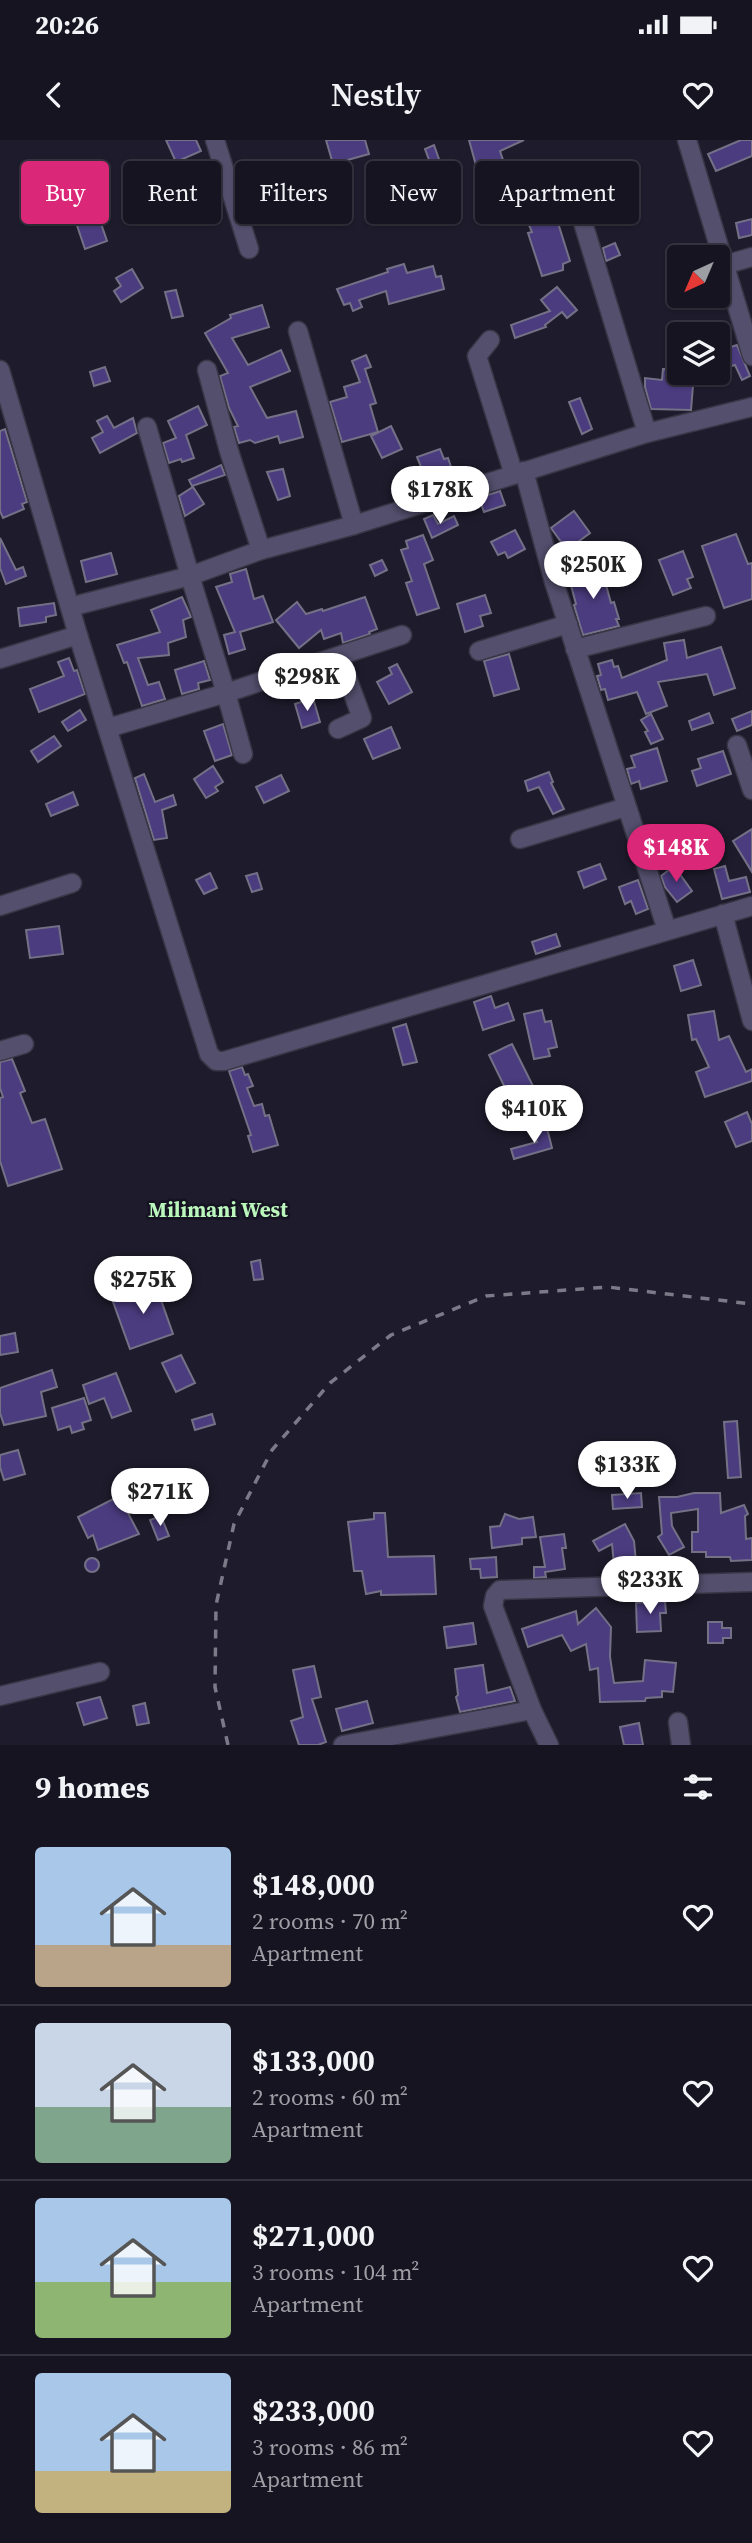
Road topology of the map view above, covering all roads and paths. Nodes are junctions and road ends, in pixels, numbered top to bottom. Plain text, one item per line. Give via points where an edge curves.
1 (215, 140) edge
2 (687, 140) edge
3 (583, 224) edge
4 (718, 245) edge
5 (249, 249) dead end
6 (752, 257) edge
7 (730, 263) edge
8 (730, 284) edge
9 (298, 331) dead end
10 (490, 340) dead end
11 (752, 356) edge
12 (0, 370) edge
13 (207, 370) dead end
14 (752, 407) edge
15 (147, 427) dead end
16 (647, 433) junction
17 (519, 473) junction
18 (354, 525) junction
19 (261, 550) junction
20 (190, 576) junction
21 (70, 607) junction
22 (706, 616) dead end
23 (568, 624) junction
24 (78, 635) junction
25 (402, 635) dead end
26 (575, 649) junction
27 (478, 650) dead end
28 (339, 656) junction
29 (0, 659) edge
30 (226, 693) junction
31 (108, 728) junction
32 (338, 729) dead end
33 (737, 746) dead end
34 (243, 754) dead end
35 (752, 790) edge
36 (626, 807) junction
37 (520, 839) dead end
38 (72, 883) dead end
39 (0, 906) edge
40 (752, 906) edge
41 (723, 914) junction
42 (667, 930) junction
43 (752, 1021) edge
44 (24, 1044) dead end
45 (0, 1051) edge
46 (752, 1582) edge
47 (100, 1672) dead end
48 (0, 1696) edge
49 (532, 1710) junction
50 (678, 1722) dead end
51 (343, 1745) edge
52 (549, 1745) edge
53 (681, 1745) edge

1 - 5 street
2 - 4 street
3 - 16 street
6 - 7 street
8 - 11 street
9 - 18 street
10 - 17 street via 477,356
12 - 21 street
13 - 19 street
14 - 16 street
15 - 20 street
16 - 17 street
17 - 18 street
17 - 23 street
18 - 19 street
19 - 20 street
20 - 21 street
20 - 30 street
21 - 24 street
22 - 26 street
23 - 26 street
23 - 27 street
24 - 29 street
24 - 31 street
25 - 28 street
26 - 36 street
28 - 30 street
28 - 32 street via 362,718
30 - 31 street
30 - 34 street
31 - 42 street via 209,1054 216,1061
33 - 35 street
36 - 37 street
36 - 42 street
38 - 39 street
40 - 41 street
41 - 42 street
41 - 43 street
44 - 45 street
46 - 49 street via 500,1590 493,1606
47 - 48 street
49 - 51 street
49 - 52 street
50 - 53 street

